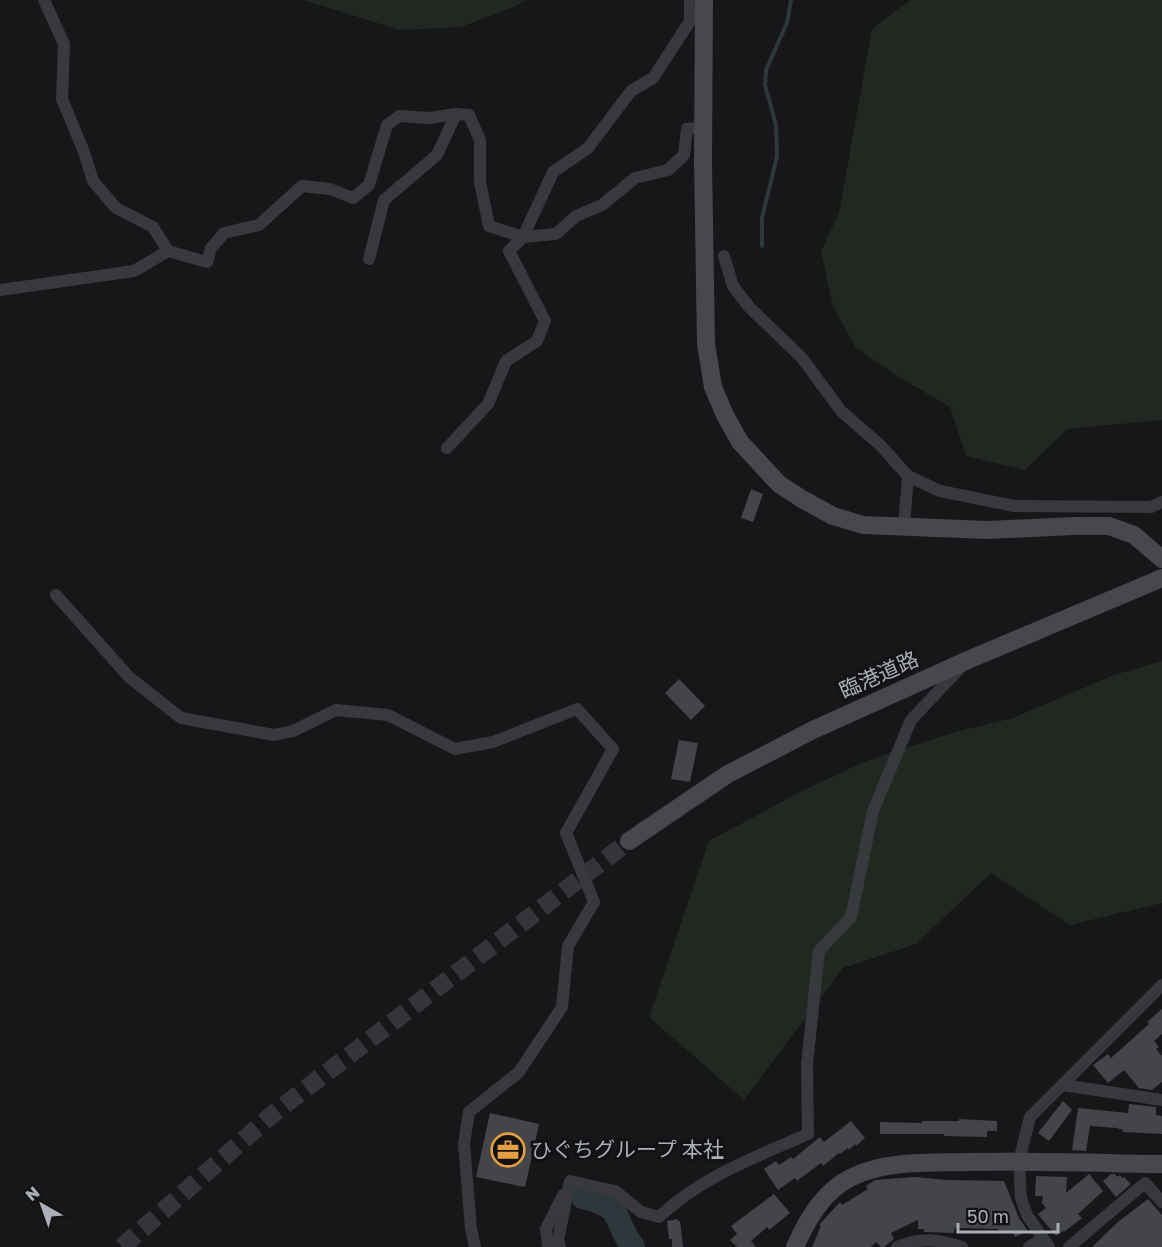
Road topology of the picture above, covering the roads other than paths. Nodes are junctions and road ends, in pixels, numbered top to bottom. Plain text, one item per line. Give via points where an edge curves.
1 (44, 0) edge
2 (690, 0) edge
3 (704, 0) edge
4 (456, 114) junction
5 (704, 127) junction
6 (522, 237) junction
7 (168, 251) junction
8 (724, 256) dead end
9 (369, 259) dead end
10 (0, 290) edge
11 (447, 448) dead end
12 (908, 476) junction
13 (1162, 502) edge
14 (904, 527) junction
15 (1162, 559) edge
16 (1162, 578) edge
17 (56, 595) dead end
18 (968, 660) junction
19 (629, 841) tunnel mouth
20 (1162, 985) edge
21 (1063, 1085) junction
22 (1162, 1100) edge
23 (1019, 1161) junction
24 (1162, 1164) edge
25 (570, 1181) junction
26 (1162, 1202) edge
27 (1046, 1243) edge
28 (475, 1247) edge
29 (548, 1247) edge
30 (560, 1247) edge
31 (795, 1247) edge
32 (897, 1247) edge
33 (962, 1247) edge
34 (1029, 1247) edge
35 (1069, 1247) edge

1 - 7 street via 64,44 62,99 93,181 116,208 153,227
2 - 6 street via 690,21 653,78 631,91 588,148 553,172
3 - 5 street
4 - 6 street via 469,115 480,140 480,182 489,226
4 - 7 street via 429,118 399,116 387,125 369,185 353,198 330,189 302,186 259,225 224,233 211,248 207,262
4 - 9 street via 437,155 384,200
5 - 6 street via 687,129 684,155 668,170 634,177 602,205 576,216 556,234
5 - 14 street via 706,344 713,387 724,415 740,442 778,484 802,499 834,516 863,525
6 - 11 street via 509,251 545,321 537,341 506,361 488,404
7 - 10 street via 134,271
8 - 12 street via 733,286 749,308 801,358 841,411
12 - 13 street via 940,491 1014,506 1151,507
12 - 14 street
14 - 15 street via 987,530 1109,526 1134,535
16 - 18 street, 臨港道路
17 - 28 street via 129,677 181,718 274,735 293,731 336,710 388,715 455,750 494,742 577,709 613,749 566,833 594,902 568,946 562,1007 519,1072 470,1112 465,1144
18 - 19 street, 臨港道路 via 813,730 728,774
18 - 25 street via 911,720 873,811 851,917 819,951 807,1064 808,1134 729,1169 675,1202 659,1217 641,1212 615,1191
20 - 21 street
21 - 22 street
21 - 23 street via 1030,1117
23 - 24 street
23 - 27 street via 1021,1198 1027,1215
23 - 31 street via 874,1168 832,1191 808,1219
25 - 29 street via 546,1229
25 - 30 street via 558,1240
26 - 35 street via 1145,1183
27 - 34 street
32 - 33 street via 912,1240 931,1239

